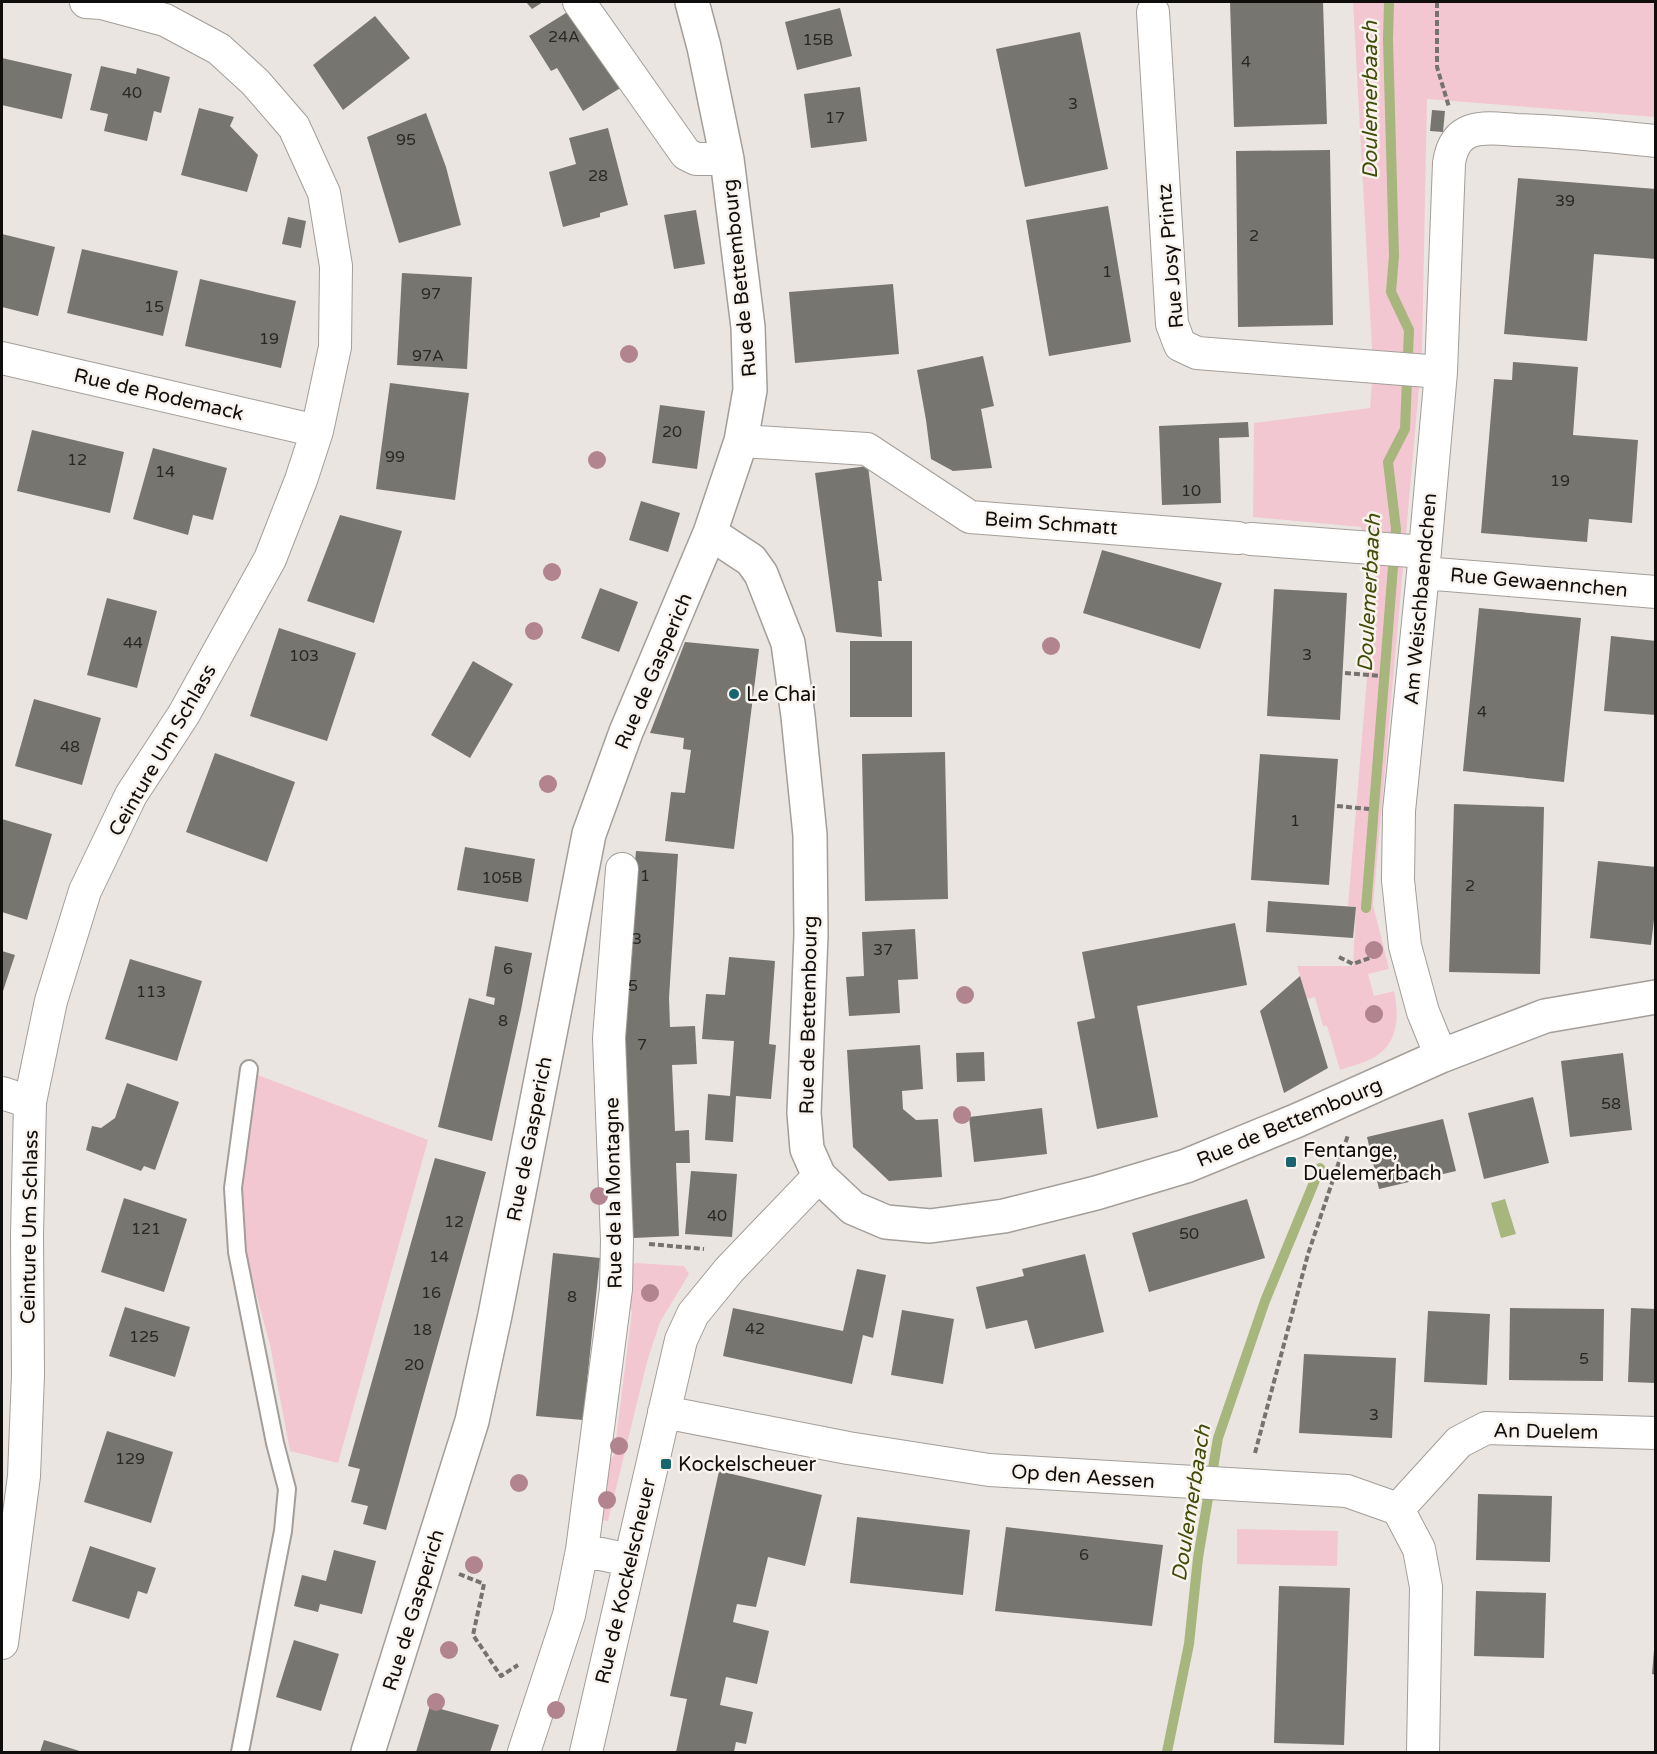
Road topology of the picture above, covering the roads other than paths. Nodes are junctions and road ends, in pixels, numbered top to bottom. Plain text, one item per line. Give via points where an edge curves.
1 (86, 2) edge
2 (579, 2) edge
3 (692, 2) edge
4 (1153, 12) dead end
5 (1656, 141) edge
6 (727, 159) junction
7 (2, 358) edge
8 (1431, 371) junction
9 (317, 431) junction
10 (741, 441) junction
11 (710, 533) junction
12 (1408, 556) junction
13 (1656, 592) edge
14 (622, 869) dead end
15 (1656, 997) edge
16 (1441, 1056) junction
17 (249, 1070) dead end
18 (16, 1097) edge
19 (819, 1176) junction
20 (664, 1412) junction
21 (1656, 1433) edge
22 (13, 1472) edge
23 (1398, 1509) junction
24 (582, 1550) junction
25 (630, 1560) junction
26 (2, 1643) edge
27 (240, 1752) edge
28 (368, 1752) edge
29 (524, 1752) edge
30 (586, 1752) edge
31 (1422, 1752) edge

1 - 9 street, Ceinture Um Schlass via 165,20 219,49 255,82 294,127 324,193 336,266 335,347
2 - 6 street via 686,154 696,159
3 - 6 main road, Rue de Bettembourg
4 - 8 street, Rue Josy Printz via 1172,324 1180,345 1197,353
5 - 8 street, Am Weischbaendchen via 1484,128 1458,138 1449,164
6 - 10 main road, Rue de Bettembourg via 748,327 750,390
7 - 9 street, Rue de Rodemack
8 - 12 street, Am Weischbaendchen
9 - 18 street, Ceinture Um Schlass via 270,559 184,714 130,795 85,891
10 - 11 main road, Rue de Bettembourg
10 - 12 street, Beim Schmatt via 867,449 970,517 1244,538
11 - 19 main road, Rue de Bettembourg via 751,560 761,574 788,643 810,835 811,935 804,1113 807,1149
11 - 28 main road, Rue de Gasperich via 626,732 589,834 472,1420
12 - 13 street, Rue Gewaennchen
12 - 16 street, Am Weischbaendchen via 1398,880 1405,946 1423,1012
14 - 24 street, Rue de la Montagne via 609,1038 616,1289
15 - 16 main road, Rue de Bettembourg via 1545,1016
16 - 19 main road, Rue de Bettembourg via 1186,1166 1004,1216 930,1226 886,1222 853,1208
17 - 27 lane via 233,1188 237,1252 286,1489 283,1531
18 - 22 street, Ceinture Um Schlass via 27,1234 27,1375
19 - 20 street, Rue de Kockelscheuer via 729,1270 693,1314 681,1341
20 - 23 street, Op den Aessen via 848,1448 989,1470 1347,1491
20 - 25 street, Rue de Kockelscheuer
21 - 23 street, An Duelem via 1486,1428 1459,1443
22 - 26 street, Ceinture Um Schlass
23 - 31 street via 1419,1549 1426,1587
24 - 25 street
24 - 29 street, Rue de la Montagne via 569,1615
25 - 30 street, Rue de Kockelscheuer

